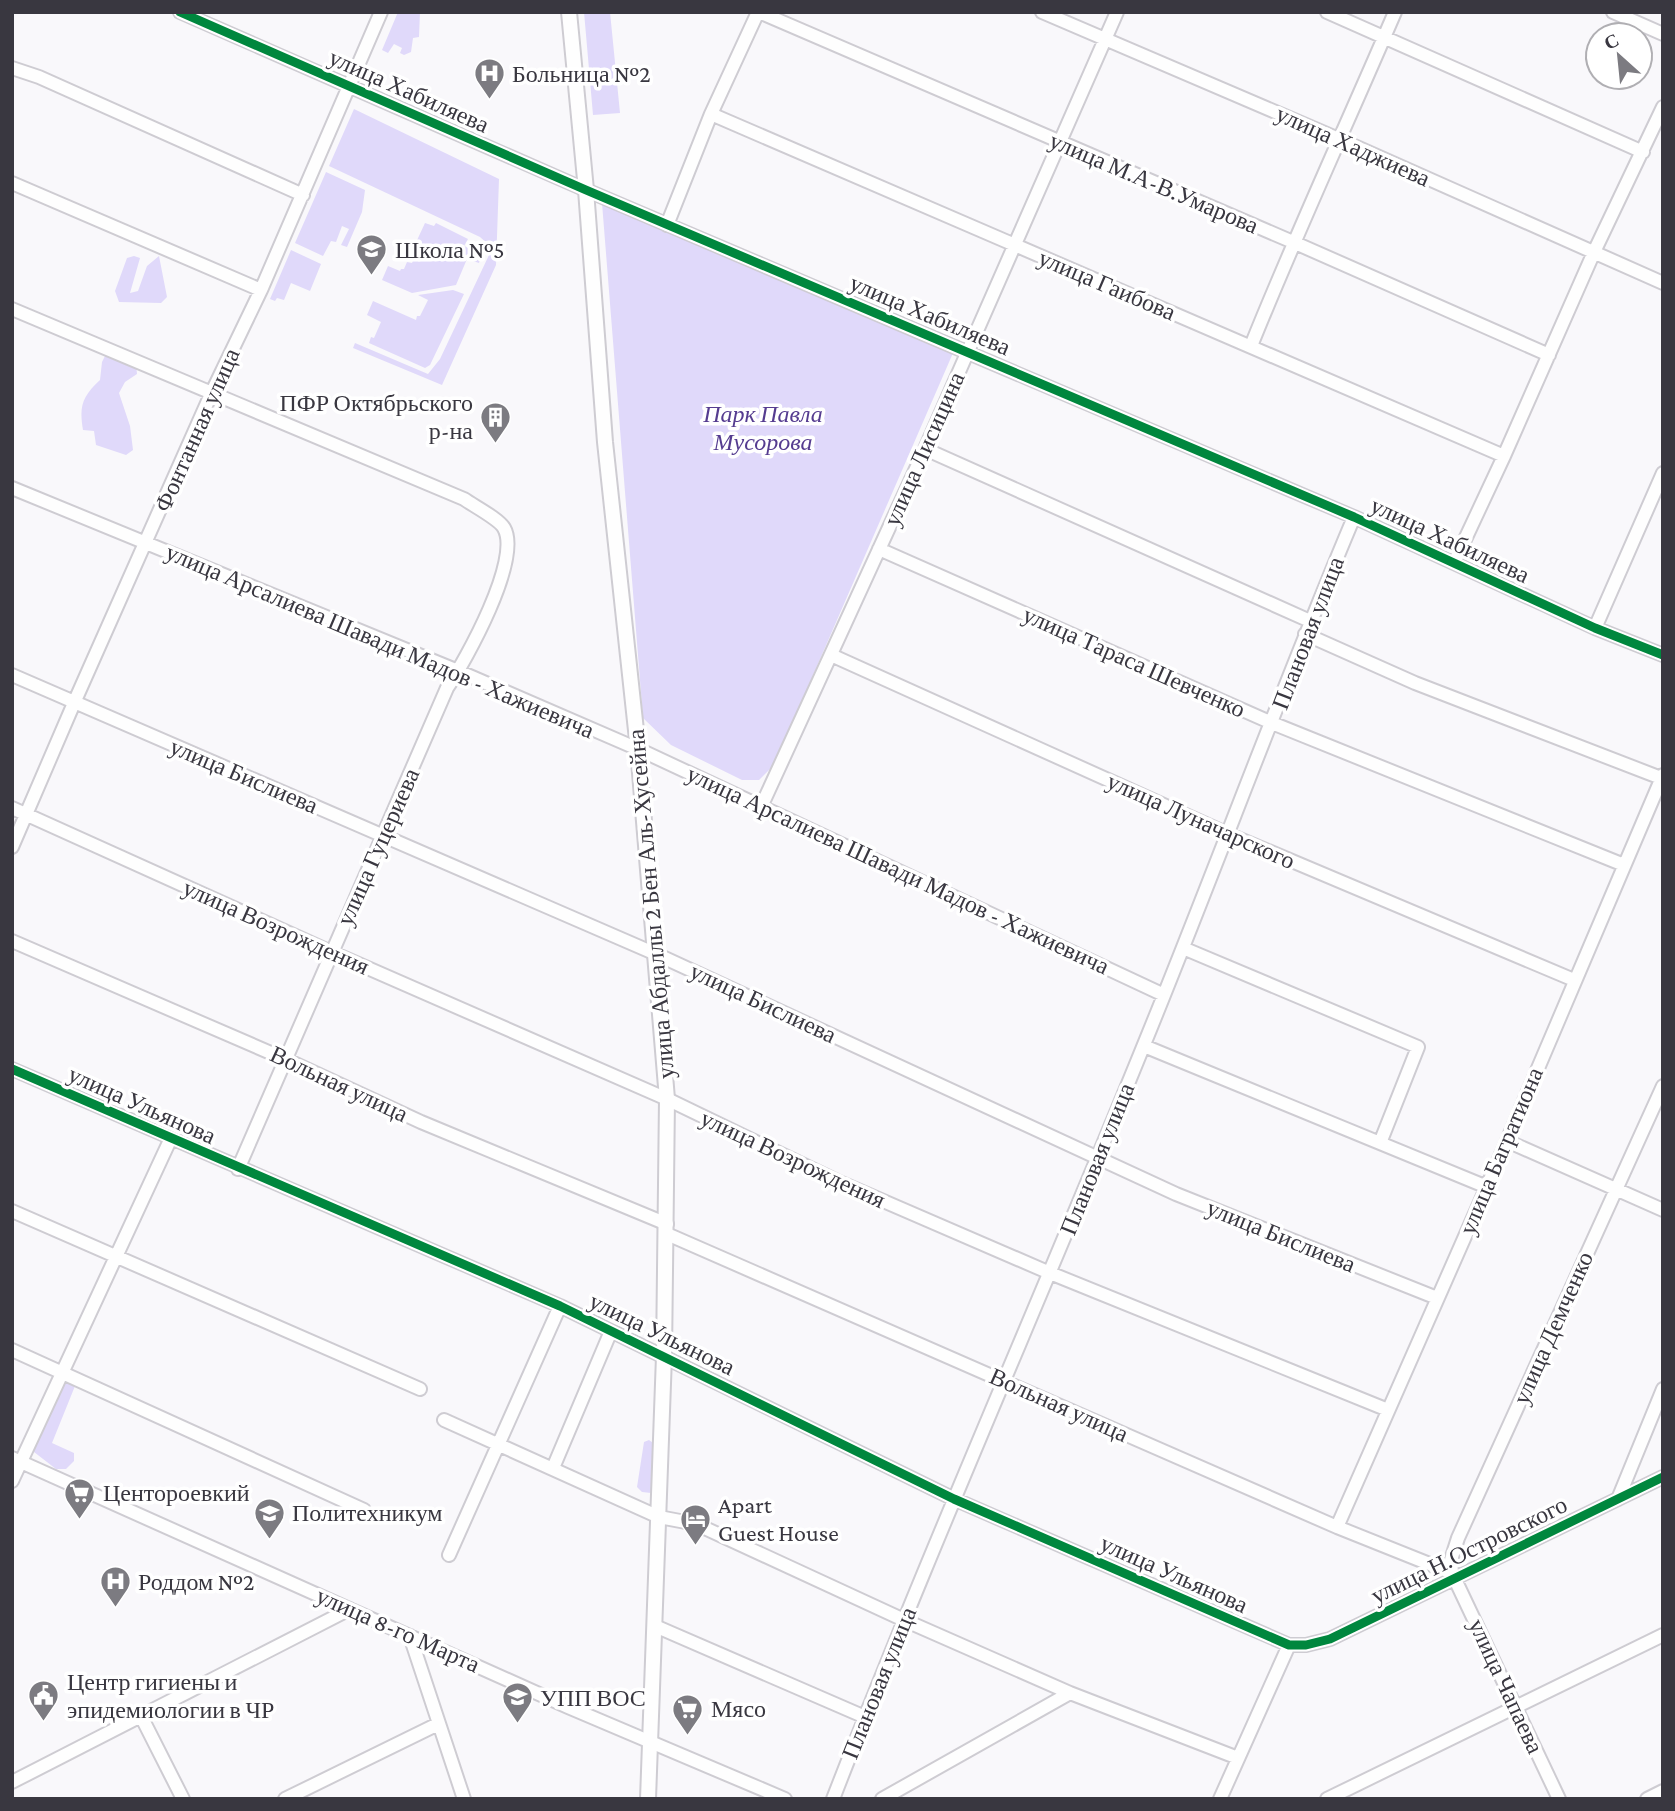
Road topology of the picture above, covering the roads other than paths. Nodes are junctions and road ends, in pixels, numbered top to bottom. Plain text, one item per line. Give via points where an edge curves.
1 (180, 12) edge
2 (381, 12) edge
3 (569, 12) edge
4 (758, 12) edge
5 (1042, 12) edge
6 (1117, 12) edge
7 (1327, 12) edge
8 (1395, 12) edge
9 (1613, 12) edge
10 (1663, 34) edge
11 (1384, 37) junction
12 (1106, 40) junction
13 (12, 68) edge
14 (351, 87) junction
15 (1663, 107) edge
16 (711, 114) junction
17 (1341, 140) junction
18 (1059, 143) junction
19 (1643, 152) junction
20 (12, 183) edge
21 (586, 191) junction
22 (303, 195) junction
23 (667, 225) junction
24 (1293, 242) junction
25 (1013, 246) junction
26 (1594, 252) junction
27 (1663, 283) edge
28 (261, 290) junction
29 (12, 309) edge
30 (1251, 346) junction
31 (968, 352) junction
32 (1549, 355) junction
33 (212, 392) junction
34 (925, 449) junction
35 (1504, 456) junction
36 (1663, 473) edge
37 (12, 488) edge
38 (1354, 517) junction
39 (146, 543) junction
40 (879, 550) junction
41 (1454, 563) junction
42 (1307, 627) junction
43 (1595, 628) junction
44 (831, 655) junction
45 (1663, 655) edge
46 (458, 671) junction
47 (12, 675) edge
48 (74, 703) junction
49 (1272, 723) junction
50 (639, 749) junction
51 (1662, 776) edge
52 (761, 807) junction
53 (12, 808) edge
54 (27, 814) junction
55 (1228, 834) junction
56 (384, 835) junction
57 (12, 847) edge
58 (1624, 865) junction
59 (12, 940) edge
60 (1183, 948) junction
61 (331, 952) junction
62 (656, 954) junction
63 (1574, 980) junction
64 (1164, 995) junction
65 (1144, 1046) junction
66 (286, 1060) junction
67 (12, 1069) edge
68 (1663, 1086) edge
69 (667, 1099) junction
70 (171, 1138) junction
71 (1507, 1141) junction
72 (1380, 1143) junction
73 (1098, 1157) junction
74 (238, 1168) junction
75 (1487, 1187) junction
76 (1615, 1189) junction
77 (1663, 1210) edge
78 (12, 1211) edge
79 (667, 1229) junction
80 (117, 1258) junction
81 (1050, 1273) junction
82 (1437, 1298) junction
83 (560, 1306) junction
84 (611, 1331) junction
85 (12, 1350) edge
86 (664, 1356) junction
87 (63, 1372) junction
88 (1005, 1382) junction
89 (420, 1389) dead end
90 (1663, 1389) edge
91 (1388, 1410) junction
92 (444, 1420) dead end
93 (500, 1445) junction
94 (17, 1460) edge
95 (553, 1468) junction
96 (1663, 1477) edge
97 (12, 1481) edge
98 (954, 1499) junction
99 (1618, 1499) junction
100 (364, 1510) dead end
101 (659, 1517) junction
102 (1337, 1527) junction
103 (449, 1555) dead end
104 (1453, 1576) junction
105 (350, 1609) junction
106 (904, 1620) junction
107 (655, 1626) junction
108 (1663, 1635) edge
109 (410, 1636) junction
110 (1289, 1646) junction
111 (1070, 1693) junction
112 (1516, 1707) junction
113 (142, 1717) junction
114 (865, 1717) junction
115 (438, 1724) junction
116 (651, 1743) junction
117 (1238, 1758) junction
118 (12, 1782) edge
119 (1663, 1791) edge
120 (183, 1799) edge
121 (285, 1799) edge
122 (464, 1799) edge
123 (648, 1799) edge
124 (785, 1799) edge
125 (833, 1799) edge
126 (882, 1799) edge
127 (1220, 1799) edge
128 (1327, 1799) edge
129 (1559, 1799) edge
130 (1647, 1799) edge

1 - 14 street, улица Хабиляева
2 - 14 street, Фонтанная улица
3 - 21 main road, улица Абдаллы 2 Бен Аль-Хусейна
4 - 16 street
4 - 18 street, улица М.А-В.Умарова
5 - 12 street, улица Хаджиева
6 - 12 street, улица Лисицина
7 - 11 street
8 - 11 street
9 - 10 street
11 - 17 street
11 - 19 street
12 - 17 street, улица Хаджиева
12 - 18 street, улица Лисицина
13 - 22 street
14 - 21 street, улица Хабиляева
14 - 22 street, Фонтанная улица
15 - 19 street
16 - 23 street
16 - 25 street, улица Гаибова
17 - 24 street
17 - 26 street, улица Хаджиева
18 - 24 street, улица М.А-В.Умарова
18 - 25 street, улица Лисицина
19 - 26 street
20 - 28 street
21 - 23 street, улица Хабиляева
21 - 50 main road, улица Абдаллы 2 Бен Аль-Хусейна via 606,442
22 - 28 street, Фонтанная улица
23 - 31 street, улица Хабиляева
24 - 30 street
24 - 32 street, улица М.А-В.Умарова
25 - 30 street, улица Гаибова
25 - 31 street, улица Лисицина
26 - 27 street, улица Хаджиева
26 - 32 street
28 - 33 street, Фонтанная улица
29 - 33 street
30 - 35 street, улица Гаибова
31 - 34 street, улица Лисицина
31 - 38 street, улица Хабиляева
32 - 35 street
33 - 39 street, Фонтанная улица
33 - 46 street, улица Гуцериева via 464,499 503,526 508,554 499,584
34 - 40 street, улица Лисицина
34 - 42 street
35 - 41 street
36 - 43 street
37 - 39 street, улица Арсалиева Шавади Мадов - Хажиевича
38 - 41 street, улица Хабиляева
38 - 42 street, Плановая улица
39 - 46 street, улица Арсалиева Шавади Мадов - Хажиевича
39 - 48 street, Фонтанная улица
40 - 44 street, улица Лисицина
40 - 49 street, улица Тараса Шевченко
41 - 43 street, улица Хабиляева
42 - 49 street, Плановая улица
42 - 51 street via 1415,683
43 - 45 street, улица Хабиляева
44 - 52 street, улица Лисицина
44 - 55 street, улица Луначарского
46 - 50 street, улица Арсалиева Шавади Мадов - Хажиевича
46 - 56 street, улица Гуцериева
47 - 48 street, улица Бислиева
48 - 54 street, Фонтанная улица
48 - 56 street, улица Бислиева
49 - 55 street, Плановая улица
49 - 58 street, улица Тараса Шевченко
50 - 52 street, улица Арсалиева Шавади Мадов - Хажиевича
50 - 62 main road, улица Абдаллы 2 Бен Аль-Хусейна
51 - 58 street, улица Багратиона
52 - 64 street, улица Арсалиева Шавади Мадов - Хажиевича
53 - 54 street, улица Возрождения
54 - 57 street, Фонтанная улица
54 - 61 street, улица Возрождения
55 - 60 street, Плановая улица
55 - 63 street, улица Луначарского
56 - 61 street, улица Гуцериева
56 - 62 street, улица Бислиева
58 - 63 street, улица Багратиона
59 - 66 street, Вольная улица
60 - 64 street, Плановая улица
60 - 72 street via 1418,1047
61 - 66 street, улица Гуцериева
61 - 69 street, улица Возрождения
62 - 69 main road, улица Абдаллы 2 Бен Аль-Хусейна
62 - 73 street, улица Бислиева
63 - 71 street, улица Багратиона
64 - 65 street, Плановая улица
65 - 72 street
65 - 73 street, Плановая улица
66 - 74 street, улица Гуцериева
66 - 79 street, Вольная улица
67 - 70 street, улица Ульянова
68 - 76 street, улица Демченко
69 - 79 main road, улица Абдаллы 2 Бен Аль-Хусейна
69 - 81 street, улица Возрождения via 837,1181
70 - 74 street, улица Ульянова
70 - 80 street
71 - 75 street, улица Багратиона
71 - 76 street
72 - 75 street
73 - 81 street, Плановая улица
73 - 82 street, улица Бислиева via 1176,1194
74 - 83 street, улица Ульянова
75 - 82 street, улица Багратиона
76 - 77 street
76 - 104 street, улица Демченко via 1458,1538 1451,1560
78 - 80 street
79 - 86 main road, улица Абдаллы 2 Бен Аль-Хусейна
79 - 88 street, Вольная улица
80 - 87 street
80 - 89 street
81 - 88 street, Плановая улица
81 - 91 street, улица Возрождения
82 - 91 street, улица Багратиона
83 - 84 street, улица Ульянова
83 - 93 street
84 - 86 street, улица Ульянова
84 - 95 street
85 - 87 street
86 - 98 street, улица Ульянова
86 - 101 main road, улица Абдаллы 2 Бен Аль-Хусейна
87 - 94 street
87 - 100 street
88 - 98 street, Плановая улица
88 - 102 street, Вольная улица
90 - 99 street
91 - 102 street, улица Багратиона
92 - 93 street
93 - 95 street
93 - 103 street
94 - 97 street
94 - 105 street, улица 8-го Марта
95 - 101 street
96 - 99 street, улица Н.Островского
98 - 106 street, Плановая улица
98 - 110 street, улица Ульянова
99 - 104 street, улица Н.Островского
101 - 106 street via 696,1524
101 - 107 main road, улица Абдаллы 2 Бен Аль-Хусейна
102 - 104 street, Вольная улица
104 - 110 street, улица Н.Островского via 1330,1639
104 - 112 street, улица Чапаева
105 - 109 street, улица 8-го Марта
105 - 113 street
106 - 111 street
106 - 114 street, Плановая улица
107 - 114 street
107 - 116 main road, улица Абдаллы 2 Бен Аль-Хусейна
108 - 112 street
109 - 115 street
109 - 116 street, улица 8-го Марта
110 - 117 street
111 - 117 street
111 - 126 street
112 - 128 street
112 - 129 street, улица Чапаева
113 - 118 street
113 - 120 street
114 - 125 street, Плановая улица
115 - 121 street
115 - 122 street
116 - 123 main road, улица Абдаллы 2 Бен Аль-Хусейна
116 - 124 street, улица 8-го Марта
117 - 127 street
119 - 130 street

